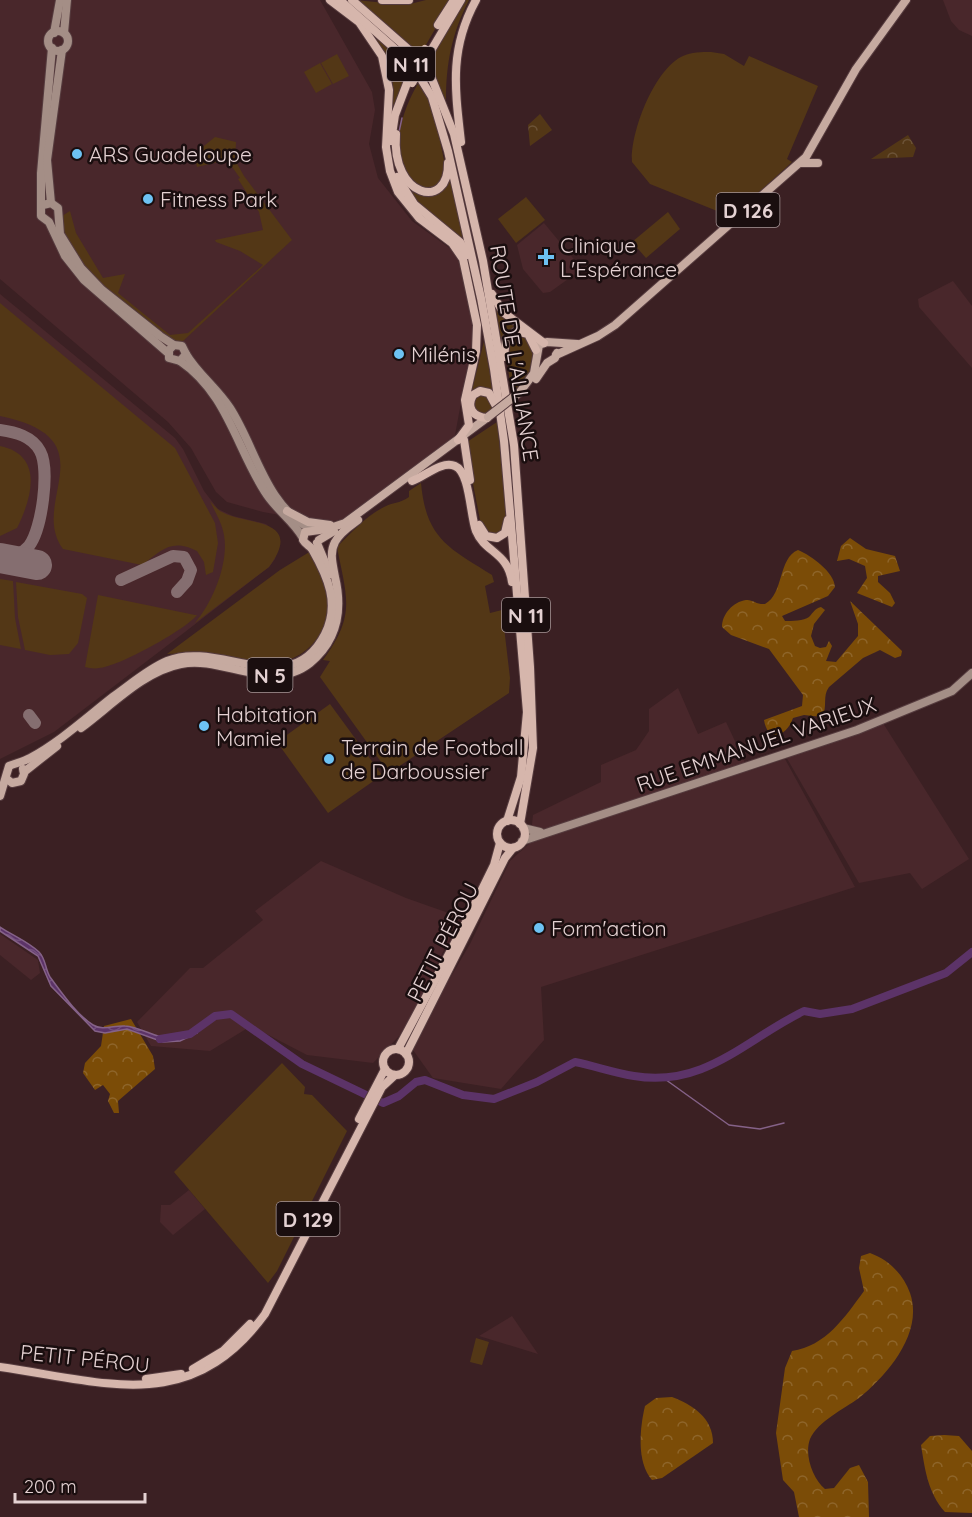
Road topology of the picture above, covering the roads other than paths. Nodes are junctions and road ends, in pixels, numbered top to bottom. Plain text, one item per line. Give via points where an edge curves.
1 (60, 0) edge
2 (67, 0) edge
3 (330, 0) edge
4 (340, 0) edge
5 (352, 0) edge
6 (382, 0) edge
7 (409, 0) edge
8 (454, 0) edge
9 (461, 0) edge
10 (470, 0) edge
11 (476, 0) edge
12 (906, 0) edge
13 (54, 33) junction
14 (64, 33) junction
15 (52, 48) junction
16 (62, 50) junction
17 (427, 52) junction
18 (411, 81) junction
19 (386, 132) junction
20 (454, 134) junction
21 (448, 151) junction
22 (801, 163) junction
23 (819, 163) dead end
24 (462, 164) junction
25 (47, 204) junction
26 (57, 218) junction
27 (47, 221) junction
28 (483, 261) junction
29 (478, 284) junction
30 (548, 343) junction
31 (577, 344) junction
32 (174, 345) junction
33 (168, 353) junction
34 (537, 354) junction
35 (556, 355) junction
36 (183, 358) junction
37 (547, 363) junction
38 (521, 393) junction
39 (489, 419) junction
40 (502, 429) junction
41 (461, 440) junction
42 (412, 482) junction
43 (513, 491) junction
44 (287, 511) junction
45 (367, 513) junction
46 (353, 517) junction
47 (303, 538) joint
48 (315, 538) junction
49 (337, 588) junction
50 (522, 651) junction
51 (971, 674) edge
52 (16, 764) junction
53 (24, 772) junction
54 (7, 779) junction
55 (17, 783) junction
56 (0, 798) edge
57 (507, 821) junction
58 (522, 826) junction
59 (544, 832) junction
60 (522, 841) junction
61 (500, 843) junction
62 (513, 848) junction
63 (402, 1052) junction
64 (385, 1069) junction
65 (395, 1075) junction
66 (372, 1100) junction
67 (0, 1362) edge
68 (0, 1367) edge

1 - 13 main road
2 - 14 main road
3 - 19 highway via 359,22 382,56 389,90
4 - 21 highway, ROUTE DE L'ALLIANCE / N 11 via 411,63 432,96
5 - 20 highway, ROUTE DE L'ALLIANCE / N 11 via 417,56 440,94
6 - 7 highway
8 - 17 highway
9 - 17 highway
10 - 20 highway via 457,33 450,70
11 - 24 highway via 465,22 454,69
12 - 22 main road, D 126 via 871,45
13 - 14 main road
13 - 15 main road via 49,40
14 - 16 main road via 68,40
15 - 16 main road
15 - 25 main road via 41,173
16 - 25 main road via 47,160
17 - 18 highway, bridge
18 - 19 highway via 396,103
18 - 21 highway via 398,119 395,145 399,167 410,186 428,191 442,184
18 - 29 highway via 395,115 391,154 396,173 414,204 460,242
19 - 41 highway via 387,159 398,192 419,218 460,252 468,275 477,337 466,392 469,425
20 - 24 highway, ROUTE DE L'ALLIANCE / N 11
21 - 29 highway, ROUTE DE L'ALLIANCE / N 11
22 - 23 main road
22 - 31 main road, D 126 via 615,325
24 - 28 highway, ROUTE DE L'ALLIANCE / N 11
25 - 26 main road via 58,208
25 - 27 main road via 40,213
26 - 27 main road
26 - 32 main road via 62,239 81,268 109,296
27 - 33 main road via 65,256 84,280
28 - 30 highway via 499,307
28 - 43 highway, ROUTE DE L'ALLIANCE / N 11 via 509,406
29 - 40 highway, ROUTE DE L'ALLIANCE / N 11
30 - 31 main road, D 126
30 - 34 main road
30 - 35 main road
31 - 35 main road, D 126
32 - 33 main road
32 - 36 main road via 182,346
33 - 36 main road via 173,361
34 - 37 main road
34 - 38 main road via 534,373
34 - 43 highway via 530,337 523,332 512,333 505,343 517,451
35 - 37 main road
36 - 44 main road via 210,380 231,410 269,486
36 - 47 main road via 221,405 263,490
37 - 38 main road
38 - 39 main road, bridge
39 - 40 highway via 476,416 471,409 471,398 478,392 492,396
39 - 41 main road
40 - 43 highway, ROUTE DE L'ALLIANCE / N 11
41 - 42 main road
41 - 43 highway via 479,524 489,537 500,537 507,529
41 - 46 main road
42 - 45 main road
42 - 50 highway via 443,465 461,471 477,534 508,565
43 - 50 highway, ROUTE DE L'ALLIANCE / N 11
43 - 58 highway, ROUTE DE L'ALLIANCE / N 11 via 534,725
44 - 46 main road via 322,525
44 - 48 main road
45 - 48 main road
45 - 49 main road via 340,535 333,547
46 - 48 main road
47 - 48 main road via 306,544
48 - 49 main road, N 5
48 - 52 main road, N 5 via 333,603 327,630 306,658 273,668 200,656 170,659 38,753
49 - 53 main road, N 5 via 336,628 328,644 304,667 271,675 199,662 165,669
50 - 57 highway, ROUTE DE L'ALLIANCE / N 11 via 527,738 521,777
51 - 59 main road, RUE EMMANUEL VARIEUX via 952,692 882,720
52 - 53 main road
52 - 54 main road via 7,768
53 - 55 main road
54 - 55 main road
54 - 56 main road
55 - 56 main road
57 - 58 highway
57 - 61 highway, N 11 via 497,832
58 - 59 main road, RUE EMMANUEL VARIEUX
58 - 60 highway, N 11
59 - 60 main road, RUE EMMANUEL VARIEUX
60 - 62 highway
61 - 62 highway
61 - 63 highway, PETIT PÉROU / N 11 via 494,865
62 - 63 highway, PETIT PÉROU
63 - 64 highway, D 129 via 386,1054
63 - 65 highway, D 129 via 408,1067
64 - 65 highway
64 - 66 highway, PETIT PÉROU / D 129
65 - 66 highway, PETIT PÉROU / D 129
66 - 67 highway, PETIT PÉROU / D 129 via 260,1310 216,1356 180,1374 142,1379
66 - 68 highway, PETIT PÉROU / D 129 via 265,1314 223,1359 194,1375 164,1384 114,1383

